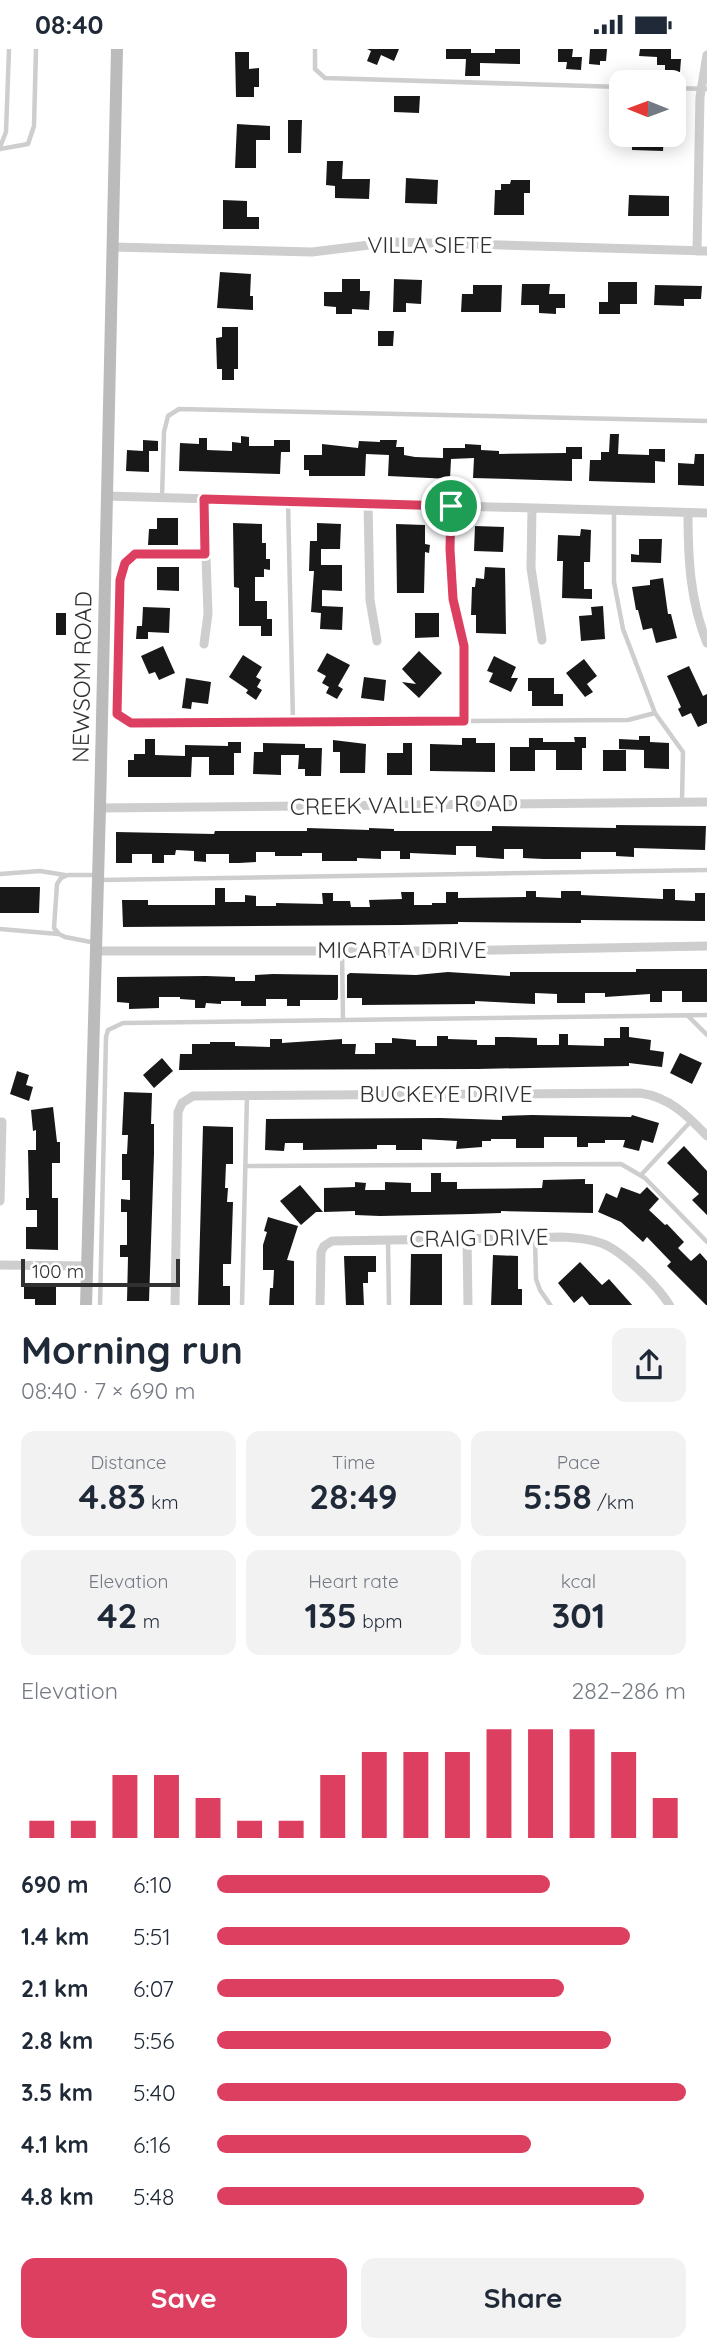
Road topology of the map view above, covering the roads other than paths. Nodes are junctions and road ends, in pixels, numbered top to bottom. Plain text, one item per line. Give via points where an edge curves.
1 (9, 49) edge
2 (36, 49) edge
3 (117, 49) edge
4 (315, 49) edge
5 (707, 55) edge
6 (609, 87) edge
7 (686, 88) edge
8 (704, 89) edge
9 (0, 148) edge
10 (112, 247) junction
11 (696, 251) junction
12 (707, 251) edge
13 (707, 421) edge
14 (106, 496) junction
15 (162, 498) junction
16 (204, 499) junction
17 (288, 502) junction
18 (368, 504) junction
19 (451, 506) junction
20 (532, 507) junction
21 (614, 510) junction
22 (688, 513) junction
23 (707, 513) edge
24 (205, 554) junction
25 (542, 640) dead end
26 (377, 641) dead end
27 (707, 643) edge
28 (204, 644) dead end
29 (655, 713) junction
30 (464, 721) junction
31 (293, 722) junction
32 (707, 801) edge
33 (682, 802) junction
34 (100, 808) junction
35 (707, 870) edge
36 (0, 874) edge
37 (68, 875) junction
38 (99, 878) junction
39 (0, 929) edge
40 (59, 934) junction
41 (707, 946) edge
42 (97, 947) junction
43 (341, 951) junction
44 (707, 1015) edge
45 (688, 1016) junction
46 (343, 1020) junction
47 (707, 1035) edge
48 (247, 1095) junction
49 (691, 1120) junction
50 (0, 1122) edge
51 (707, 1136) edge
52 (245, 1166) junction
53 (640, 1175) junction
54 (0, 1190) edge
55 (0, 1201) edge
56 (535, 1237) junction
57 (467, 1238) junction
58 (388, 1239) junction
59 (707, 1243) edge
60 (0, 1265) edge
61 (88, 1266) junction
62 (86, 1305) edge
63 (100, 1305) edge
64 (175, 1305) edge
65 (243, 1305) edge
66 (320, 1305) edge
67 (388, 1305) edge
68 (468, 1305) edge
69 (551, 1305) edge
70 (670, 1305) edge

1 - 9 lane via 7,124
2 - 9 lane via 34,126 28,144
3 - 10 street, NEWSOM ROAD
4 - 6 lane via 315,69 325,78
5 - 8 street
7 - 8 lane
8 - 11 street
10 - 11 street, VILLA SIETE via 312,252 394,242
10 - 14 street, NEWSOM ROAD
11 - 12 street, VILLA SIETE
13 - 15 lane via 179,409 168,417 164,432
14 - 15 street
14 - 34 street, NEWSOM ROAD
15 - 16 street
16 - 17 street
16 - 24 street
17 - 18 street
17 - 31 lane
18 - 19 street
18 - 26 street via 370,600
19 - 20 street
19 - 30 lane via 453,599 464,646
20 - 21 street
20 - 25 street via 531,568
21 - 22 street
21 - 29 lane via 614,582 621,617
22 - 23 street
22 - 27 street via 692,593
24 - 28 street via 208,614
24 - 31 lane via 135,554 125,563 120,580 117,714 131,723
29 - 30 lane via 628,720
29 - 33 lane via 683,752
30 - 31 lane
32 - 33 street, CREEK VALLEY ROAD
33 - 34 street, CREEK VALLEY ROAD
34 - 38 street, NEWSOM ROAD
35 - 38 lane
36 - 37 lane via 40,871
37 - 38 lane
37 - 40 lane via 57,884 54,928
38 - 42 street, NEWSOM ROAD
39 - 40 lane
40 - 42 lane
41 - 43 street, MICARTA DRIVE
42 - 43 street, MICARTA DRIVE
42 - 61 street, NEWSOM ROAD
43 - 46 lane
44 - 45 lane
45 - 46 lane
45 - 47 lane
46 - 63 lane via 123,1023 108,1030
48 - 49 street, BUCKEYE DRIVE via 639,1093 660,1097
48 - 52 lane
48 - 64 street, BUCKEYE DRIVE via 193,1097 182,1103 178,1112
49 - 51 street, BUCKEYE DRIVE
49 - 53 lane
50 - 54 street
52 - 53 lane via 621,1164
52 - 65 lane
53 - 59 lane
54 - 55 street
56 - 57 street, CRAIG DRIVE
56 - 69 lane via 536,1279
56 - 70 street, CRAIG DRIVE via 586,1239 606,1245 629,1261
57 - 58 street, CRAIG DRIVE
57 - 68 street
58 - 66 street, CRAIG DRIVE via 332,1241 324,1246
58 - 67 lane
60 - 61 street
61 - 62 street, NEWSOM ROAD

